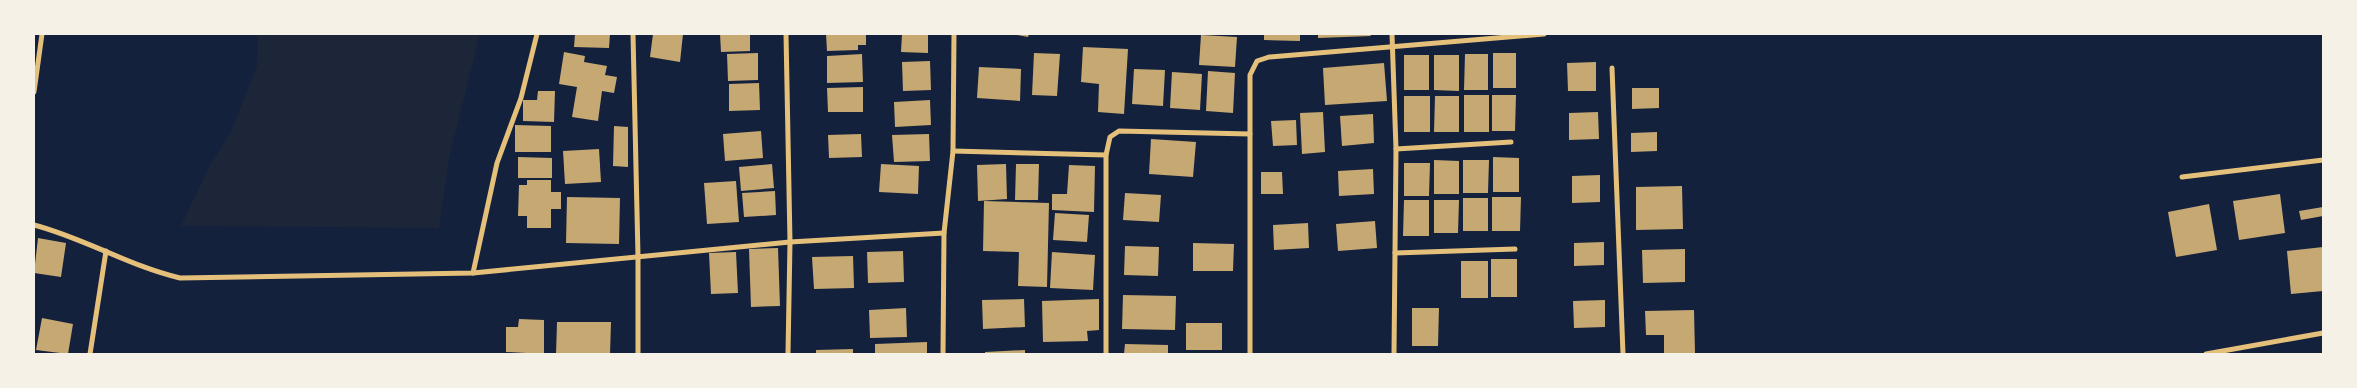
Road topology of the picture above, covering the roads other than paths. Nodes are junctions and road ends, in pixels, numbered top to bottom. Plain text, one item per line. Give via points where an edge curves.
1 (42, 34) edge
2 (537, 34) edge
3 (633, 34) edge
4 (786, 34) edge
5 (954, 34) edge
6 (1392, 34) edge
7 (1544, 34) edge
8 (1392, 48) junction
9 (1612, 68) dead end
10 (34, 92) edge
11 (1250, 134) junction
12 (1511, 142) dead end
13 (1396, 149) junction
14 (953, 151) junction
15 (1106, 155) junction
16 (2323, 160) edge
17 (2182, 176) dead end
18 (34, 224) edge
19 (944, 232) junction
20 (790, 242) junction
21 (1515, 249) dead end
22 (106, 251) junction
23 (1395, 253) junction
24 (638, 256) junction
25 (473, 273) junction
26 (2323, 333) edge
27 (90, 354) edge
28 (638, 354) edge
29 (788, 354) edge
30 (943, 354) edge
31 (1106, 354) edge
32 (1250, 354) edge
33 (1394, 354) edge
34 (1623, 354) edge
35 (2206, 354) edge

1 - 10 street
2 - 25 street via 521,98 497,164
3 - 24 street
4 - 20 street
5 - 14 street
6 - 8 street
7 - 8 street
8 - 11 street via 1269,57 1257,61 1250,75
8 - 13 street
9 - 34 street
11 - 15 street via 1119,131 1110,137
11 - 32 street
12 - 13 street
13 - 23 street
14 - 15 street
14 - 19 street
15 - 31 street
16 - 17 street
18 - 22 street
19 - 20 street
19 - 30 street
20 - 24 street
20 - 29 street
21 - 23 street
22 - 25 street via 156,272 180,278
22 - 27 street
23 - 33 street
24 - 25 street
24 - 28 street
26 - 35 street

